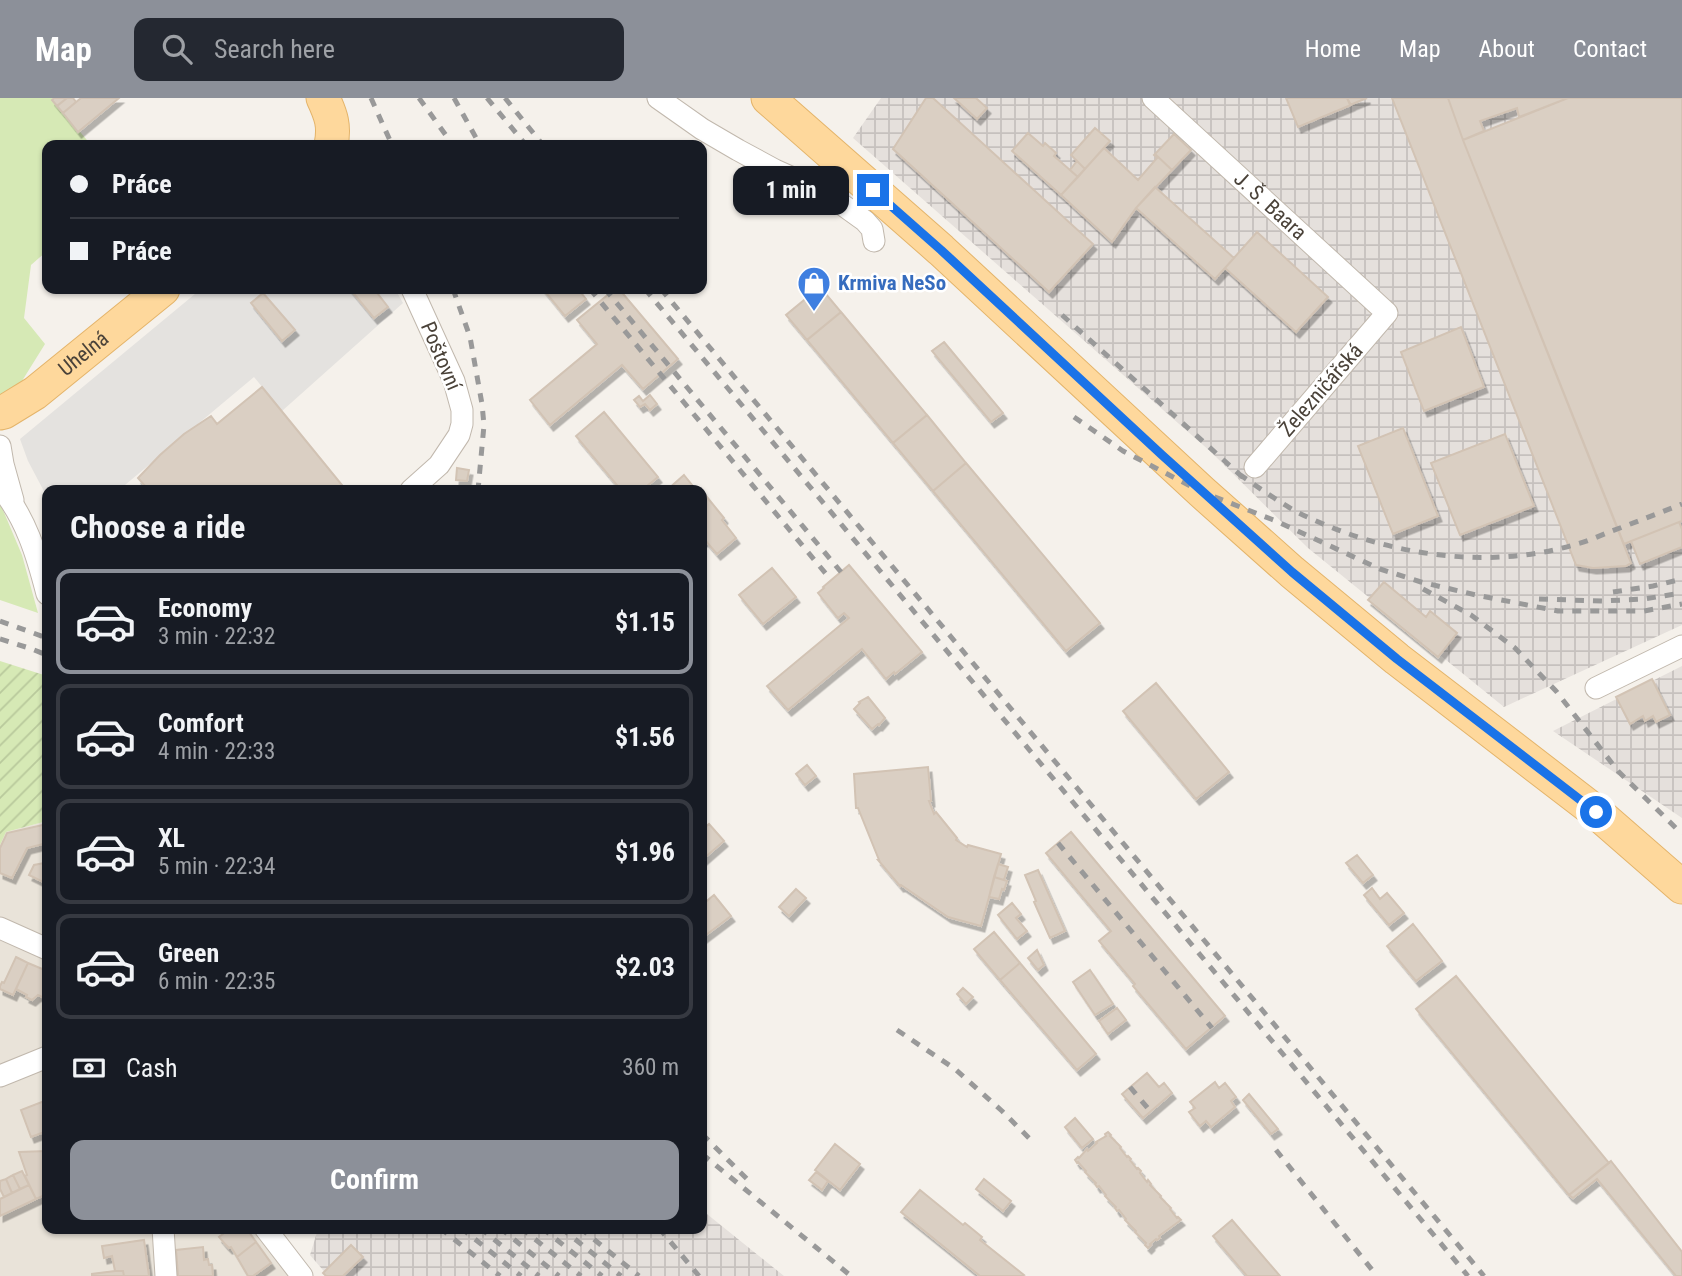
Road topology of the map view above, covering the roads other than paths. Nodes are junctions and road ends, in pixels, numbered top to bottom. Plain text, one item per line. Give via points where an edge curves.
1 (323, 98) edge
2 (658, 98) edge
3 (1153, 98) edge
4 (768, 99) edge
5 (332, 140) edge
6 (874, 241) dead end
7 (157, 294) edge
8 (414, 294) edge
9 (1387, 313) joint
10 (1, 421) edge
11 (0, 446) edge
12 (1255, 467) dead end
13 (417, 485) edge
14 (7, 495) edge
15 (42, 577) edge
16 (1682, 646) edge
17 (1596, 688) dead end
18 (1682, 887) edge
19 (0, 928) edge
20 (42, 947) edge
21 (42, 1060) edge
22 (0, 1076) edge
23 (163, 1234) edge
24 (270, 1234) edge
25 (166, 1276) edge
26 (302, 1276) edge

1 - 5 main road via 333,125
2 - 6 street via 738,150 826,193 865,221
3 - 9 street, J. Š. Baara
4 - 18 main road via 941,250 1292,572 1596,812
7 - 10 main road, Uhelná
8 - 13 street, Poštovní via 454,381 462,410 459,435 439,465
9 - 12 street, Železničářská
11 - 14 street
14 - 15 street via 31,541
16 - 17 street
19 - 20 street
21 - 22 street
23 - 25 street
24 - 26 street

